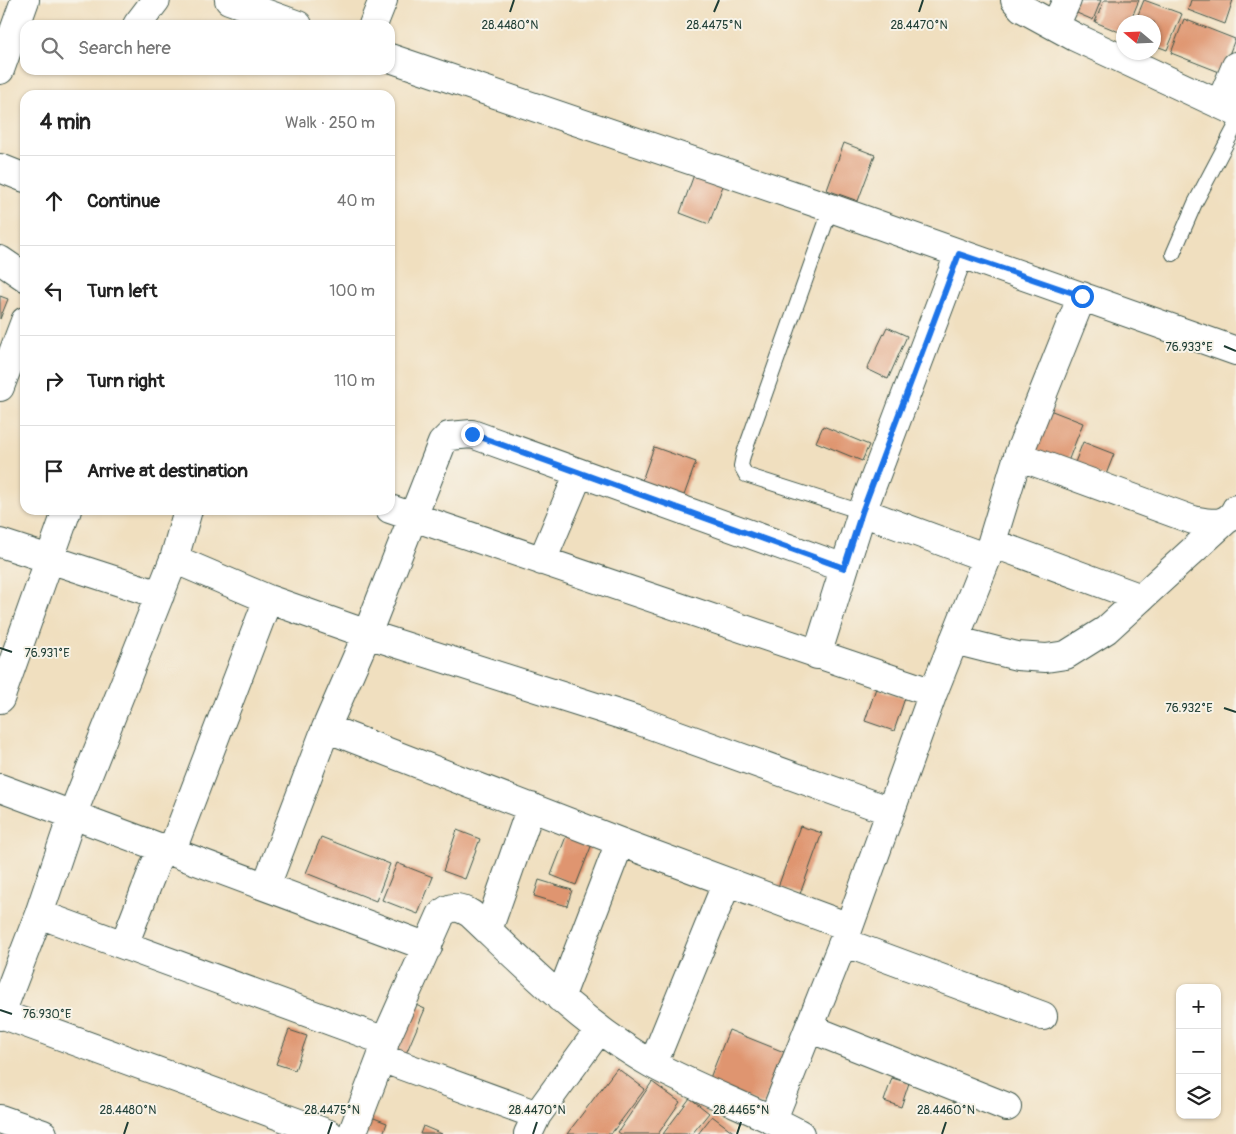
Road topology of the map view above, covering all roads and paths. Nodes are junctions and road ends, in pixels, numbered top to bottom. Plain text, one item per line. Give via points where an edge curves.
1 (24, 0) edge
2 (156, 0) edge
3 (383, 0) edge
4 (1014, 0) edge
5 (1066, 0) edge
6 (246, 3) edge
7 (141, 20) edge
8 (286, 20) edge
9 (375, 20) edge
10 (1055, 26) junction
11 (395, 60) edge
12 (7, 61) edge
13 (1236, 66) edge
14 (1228, 108) edge
15 (1236, 126) edge
16 (0, 168) edge
17 (20, 176) edge
18 (831, 208) junction
19 (959, 254) junction
20 (1173, 254) dead end
21 (0, 260) edge
22 (20, 274) edge
23 (1082, 296) junction
24 (20, 334) edge
25 (1236, 351) edge
26 (0, 387) edge
27 (1018, 456) junction
28 (580, 473) junction
29 (862, 512) junction
30 (402, 513) edge
31 (65, 515) edge
32 (187, 515) edge
33 (1230, 515) edge
34 (0, 543) edge
35 (989, 550) junction
36 (50, 558) junction
37 (174, 559) junction
38 (542, 561) junction
39 (844, 568) junction
40 (160, 595) junction
41 (1142, 598) junction
42 (268, 599) junction
43 (367, 634) junction
44 (954, 640) junction
45 (817, 655) junction
46 (933, 694) junction
47 (0, 699) edge
48 (326, 728) junction
49 (0, 788) edge
50 (530, 807) junction
51 (890, 811) junction
52 (73, 813) junction
53 (620, 842) junction
54 (167, 849) junction
55 (727, 882) junction
56 (266, 886) junction
57 (39, 914) junction
58 (488, 930) junction
59 (846, 934) junction
60 (124, 945) junction
61 (428, 947) junction
62 (560, 998) junction
63 (0, 1015) edge
64 (1043, 1016) dead end
65 (809, 1028) junction
66 (599, 1030) junction
67 (383, 1049) junction
68 (653, 1064) junction
69 (1007, 1107) dead end
70 (773, 1119) junction
71 (0, 1120) edge
72 (532, 1124) edge
73 (43, 1134) edge
74 (329, 1134) edge
75 (352, 1134) edge
76 (800, 1134) edge

1 - 12 street
2 - 7 street
3 - 9 street
4 - 10 street
5 - 10 street
6 - 8 street
10 - 14 street
11 - 18 street
13 - 14 street
15 - 20 lane via 1195,203
16 - 17 street
18 - 19 street
18 - 29 lane via 741,466 746,475
19 - 23 street
19 - 29 street
21 - 22 street
23 - 25 street
23 - 27 street
24 - 26 street
27 - 33 street via 1192,520 1214,524
27 - 35 street
28 - 30 street via 472,434 449,436
28 - 38 street
28 - 39 street
29 - 35 street
29 - 39 street
30 - 38 street
30 - 43 street
31 - 36 street
32 - 37 street
33 - 41 street
34 - 36 street
35 - 41 street
35 - 44 street
36 - 40 street
36 - 47 street
37 - 40 street
37 - 42 street
38 - 45 street
39 - 45 street
40 - 52 street
41 - 44 street via 1106,630 1066,655 1046,658 1017,656
42 - 43 street
42 - 54 street
43 - 48 street
43 - 51 street via 637,720
44 - 46 street
45 - 46 street
46 - 51 street
48 - 50 street
48 - 56 street
49 - 52 street
50 - 53 street
50 - 58 street
51 - 59 street
52 - 54 street
52 - 57 street
53 - 55 street
53 - 62 street
54 - 56 street
54 - 60 street
55 - 59 street
55 - 68 street
56 - 61 street
57 - 60 street
57 - 63 street
58 - 61 street via 462,908 452,907 442,915
58 - 62 street
59 - 64 street
59 - 65 street
60 - 67 street
61 - 67 street
62 - 66 street
63 - 74 street
65 - 69 street
65 - 70 street
66 - 68 street
66 - 72 street
67 - 72 street
67 - 75 street
68 - 70 street
70 - 76 street
71 - 73 street

